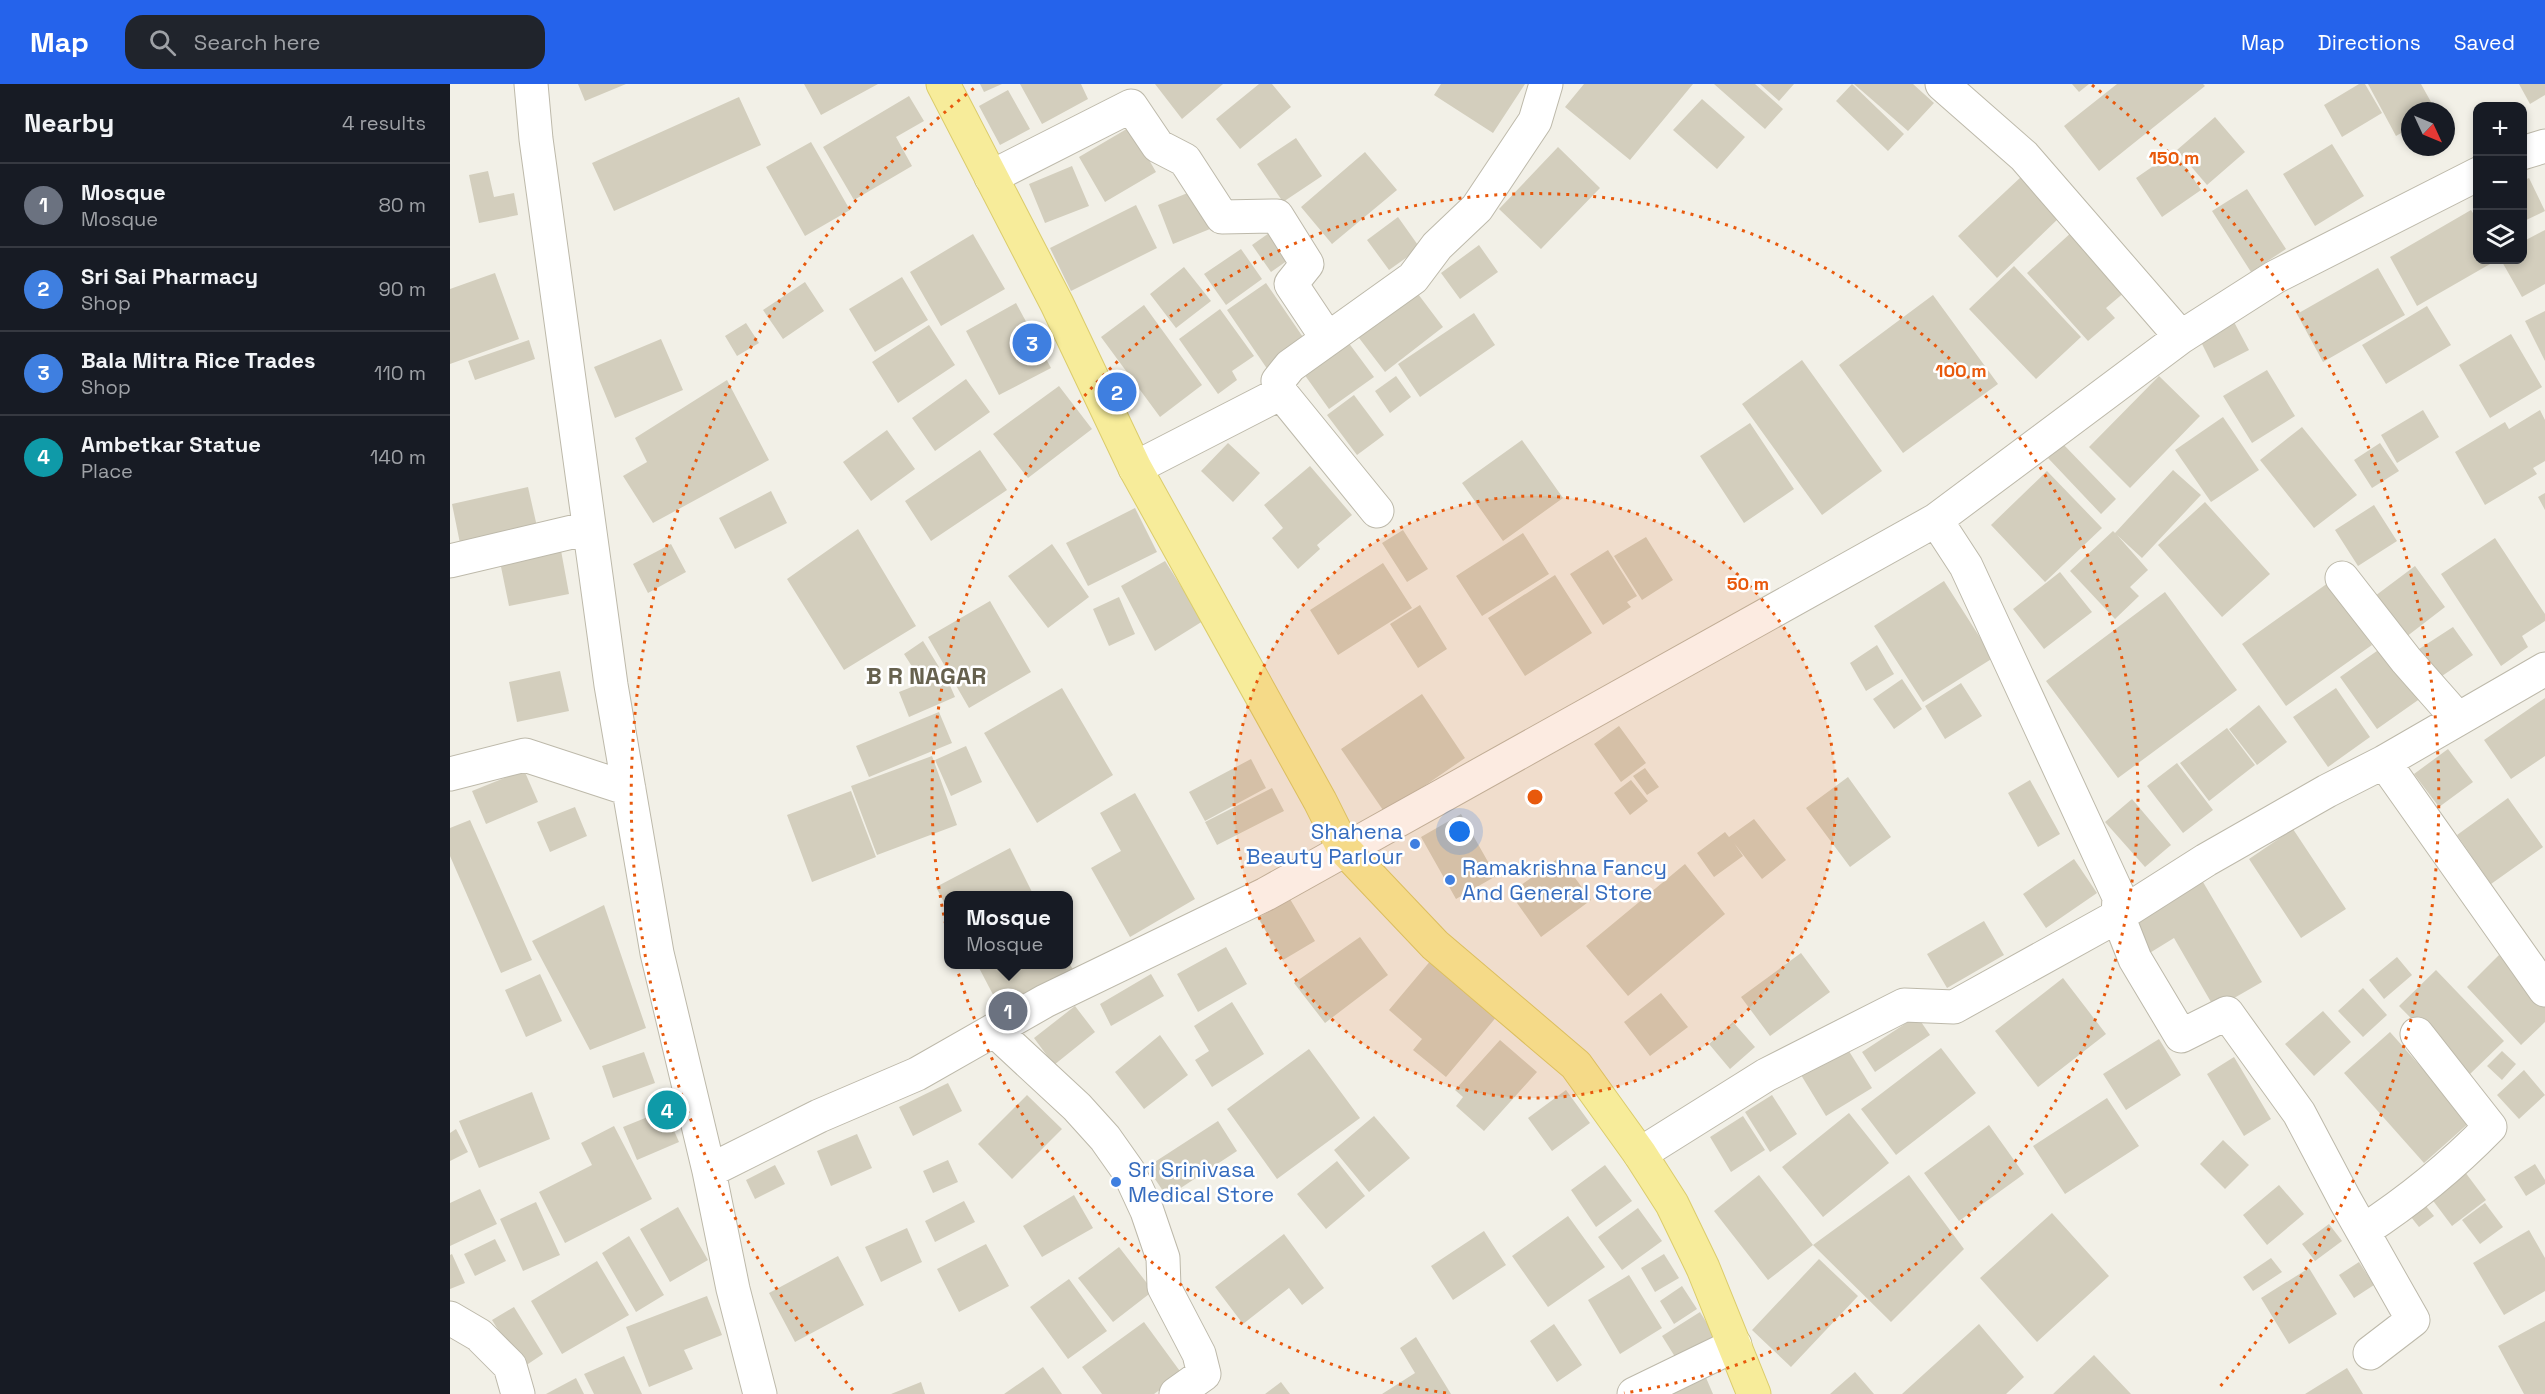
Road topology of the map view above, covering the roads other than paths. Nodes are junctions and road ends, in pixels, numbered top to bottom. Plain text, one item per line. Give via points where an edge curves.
1 (531, 84) edge
2 (943, 84) edge
3 (1546, 84) edge
4 (1942, 84) edge
5 (2545, 146) edge
6 (2527, 152) edge
7 (991, 177) junction
8 (2473, 177) edge
9 (2181, 337) junction
10 (1327, 338) junction
11 (1281, 393) junction
12 (1135, 468) junction
13 (1377, 511) dead end
14 (1936, 520) junction
15 (589, 528) junction
16 (450, 561) edge
17 (2342, 578) dead end
18 (2545, 669) edge
19 (2458, 719) junction
20 (2384, 762) junction
21 (450, 774) edge
22 (628, 789) junction
23 (1344, 849) junction
24 (2118, 916) junction
25 (2545, 990) edge
26 (994, 1030) junction
27 (2417, 1034) dead end
28 (1640, 1154) junction
29 (709, 1171) junction
30 (2363, 1231) junction
31 (450, 1318) edge
32 (1735, 1345) junction
33 (2370, 1353) dead end
34 (518, 1394) edge
35 (760, 1394) edge
36 (1176, 1394) edge
37 (1634, 1394) edge
38 (1754, 1394) edge

1 - 15 street
2 - 7 main road
3 - 10 street via 1535,121 1477,208 1437,246 1413,278
4 - 9 street via 2024,156
5 - 6 street
7 - 10 street via 1131,105 1158,146 1185,160 1221,217 1277,216 1307,264 1291,284
7 - 12 main road
8 - 9 street via 2275,277
9 - 14 street
10 - 11 street via 1290,366 1278,381
11 - 12 street
11 - 13 street
12 - 23 main road
14 - 23 street
14 - 24 street via 1966,566 2119,897
15 - 16 street
15 - 22 street
17 - 19 street
18 - 19 street
19 - 20 street
20 - 24 street via 2217,854
20 - 25 street
21 - 22 street via 525,755
22 - 29 street via 657,952
23 - 26 street via 1266,894 1045,1001
23 - 28 main road via 1435,945 1576,1065
24 - 28 street via 1954,1007 1904,1005 1766,1075
24 - 30 street via 2135,959 2181,1036 2227,1013 2299,1113
26 - 29 street via 917,1074 819,1116
26 - 36 street via 1077,1107 1129,1172 1163,1258 1164,1287 1199,1354 1204,1374
27 - 30 street via 2490,1126 2409,1201
28 - 32 main road via 1672,1204
29 - 35 street
30 - 33 street via 2413,1320
31 - 34 street via 479,1335 510,1366
32 - 37 street
32 - 38 main road

